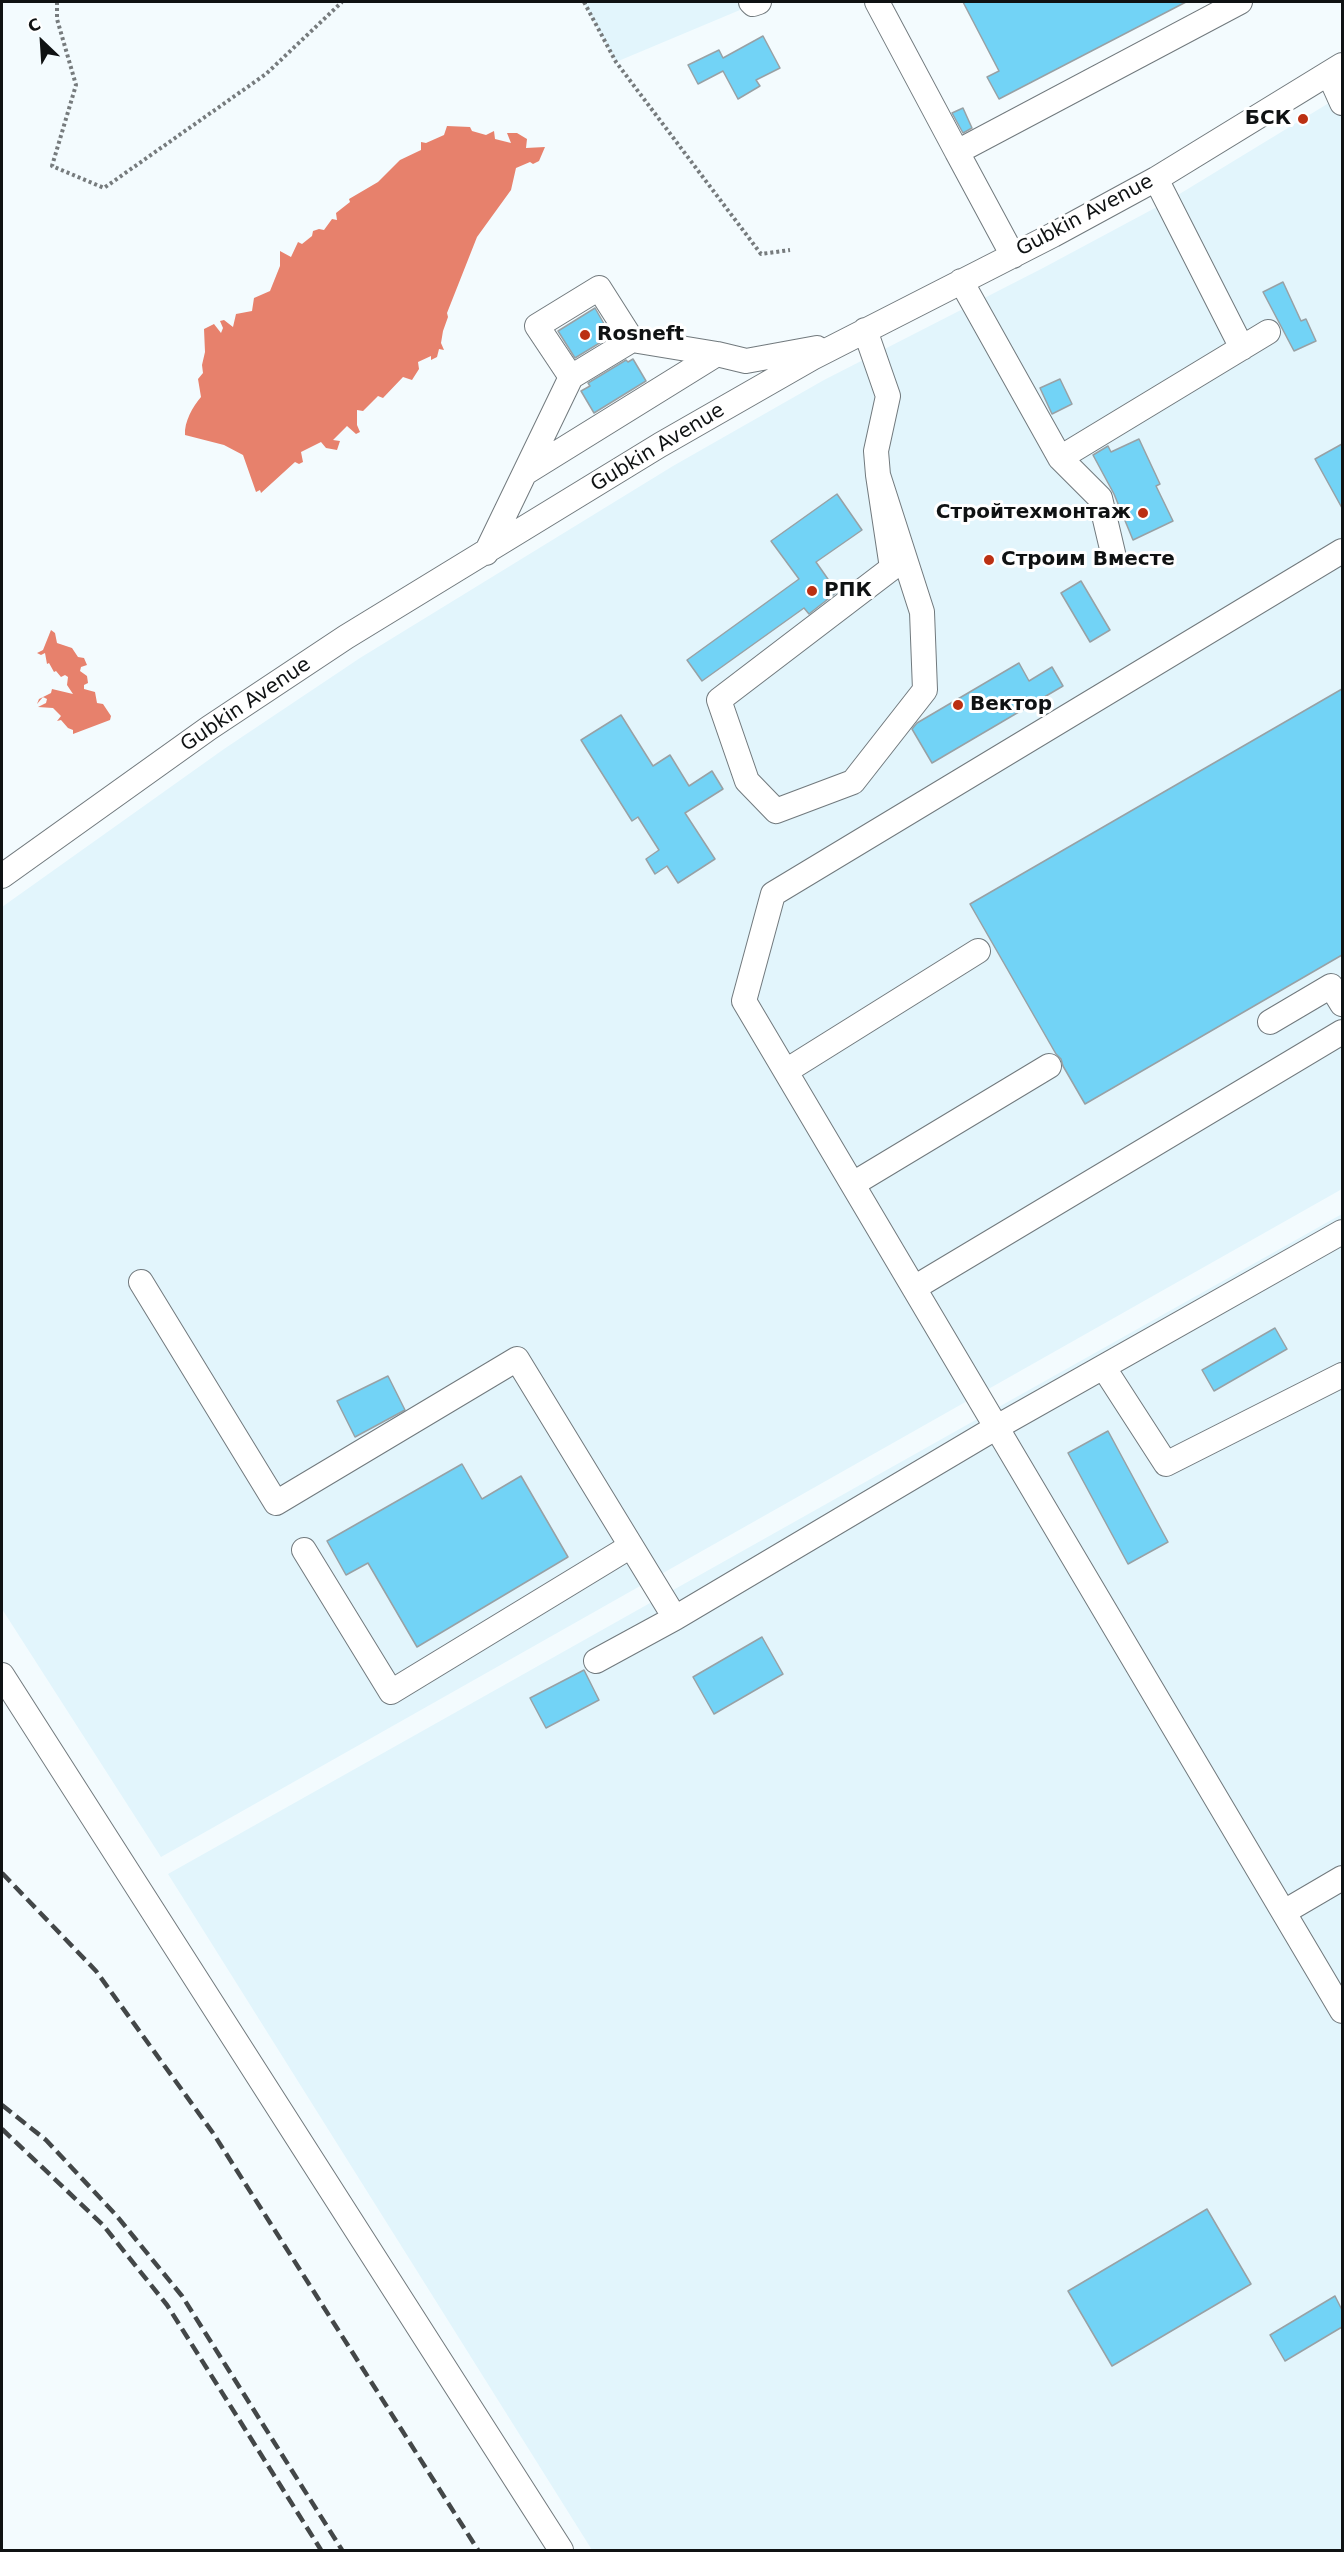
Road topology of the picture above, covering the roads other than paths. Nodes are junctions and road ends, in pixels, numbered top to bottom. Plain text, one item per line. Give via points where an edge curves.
1 (751, 2) edge
2 (759, 2) edge
3 (877, 2) edge
4 (1240, 2) edge
5 (1336, 69) edge
6 (1342, 103) edge
7 (957, 152) junction
8 (1156, 179) junction
9 (1013, 256) junction
10 (962, 281) junction
11 (864, 330) junction
12 (1268, 332) dead end
13 (632, 340) junction
14 (837, 344) junction
15 (1242, 348) junction
16 (717, 354) junction
17 (571, 377) junction
18 (1060, 458) junction
19 (525, 473) junction
20 (878, 475) junction
21 (1342, 551) edge
22 (1113, 552) dead end
23 (486, 553) junction
24 (2, 876) edge
25 (978, 951) dead end
26 (1342, 1004) edge
27 (1270, 1022) dead end
28 (1342, 1032) edge
29 (1049, 1066) dead end
30 (786, 1071) junction
31 (853, 1184) junction
32 (1342, 1232) edge
33 (141, 1282) dead end
34 (914, 1288) junction
35 (1104, 1368) junction
36 (1342, 1376) edge
37 (997, 1427) junction
38 (631, 1546) junction
39 (304, 1550) dead end
40 (675, 1618) junction
41 (596, 1661) dead end
42 (2, 1675) edge
43 (1342, 1878) edge
44 (1284, 1912) junction
45 (1342, 2011) edge
46 (561, 2550) edge

1 - 2 street
3 - 7 street
4 - 7 street
5 - 6 street
5 - 8 street, Gubkin Avenue
7 - 9 street
8 - 9 street, Gubkin Avenue
8 - 15 street
9 - 10 street, Gubkin Avenue
10 - 11 street, Gubkin Avenue
10 - 18 street
11 - 14 street, Gubkin Avenue
11 - 20 street via 888,396 876,452
12 - 15 street
13 - 16 street
13 - 17 street
13 - 17 street via 599,288 537,326
14 - 16 street via 746,361
14 - 23 street, Gubkin Avenue via 660,445
15 - 18 street
16 - 19 street
17 - 19 street
18 - 22 street via 1100,498
19 - 23 street
20 - 20 street via 892,568 719,700 747,781 776,811 853,783 925,690 922,612
21 - 30 street via 773,894 744,1001
23 - 24 street, Gubkin Avenue via 229,715
25 - 30 street
26 - 27 street via 1331,986
28 - 34 street
29 - 31 street
30 - 31 street
31 - 34 street
32 - 35 street
33 - 38 street via 276,1503 518,1359
34 - 37 street
35 - 36 street via 1166,1464
35 - 37 street
37 - 40 street
37 - 44 street
38 - 39 street via 391,1692
38 - 40 street
40 - 41 street
42 - 46 street
43 - 44 street
44 - 45 street

